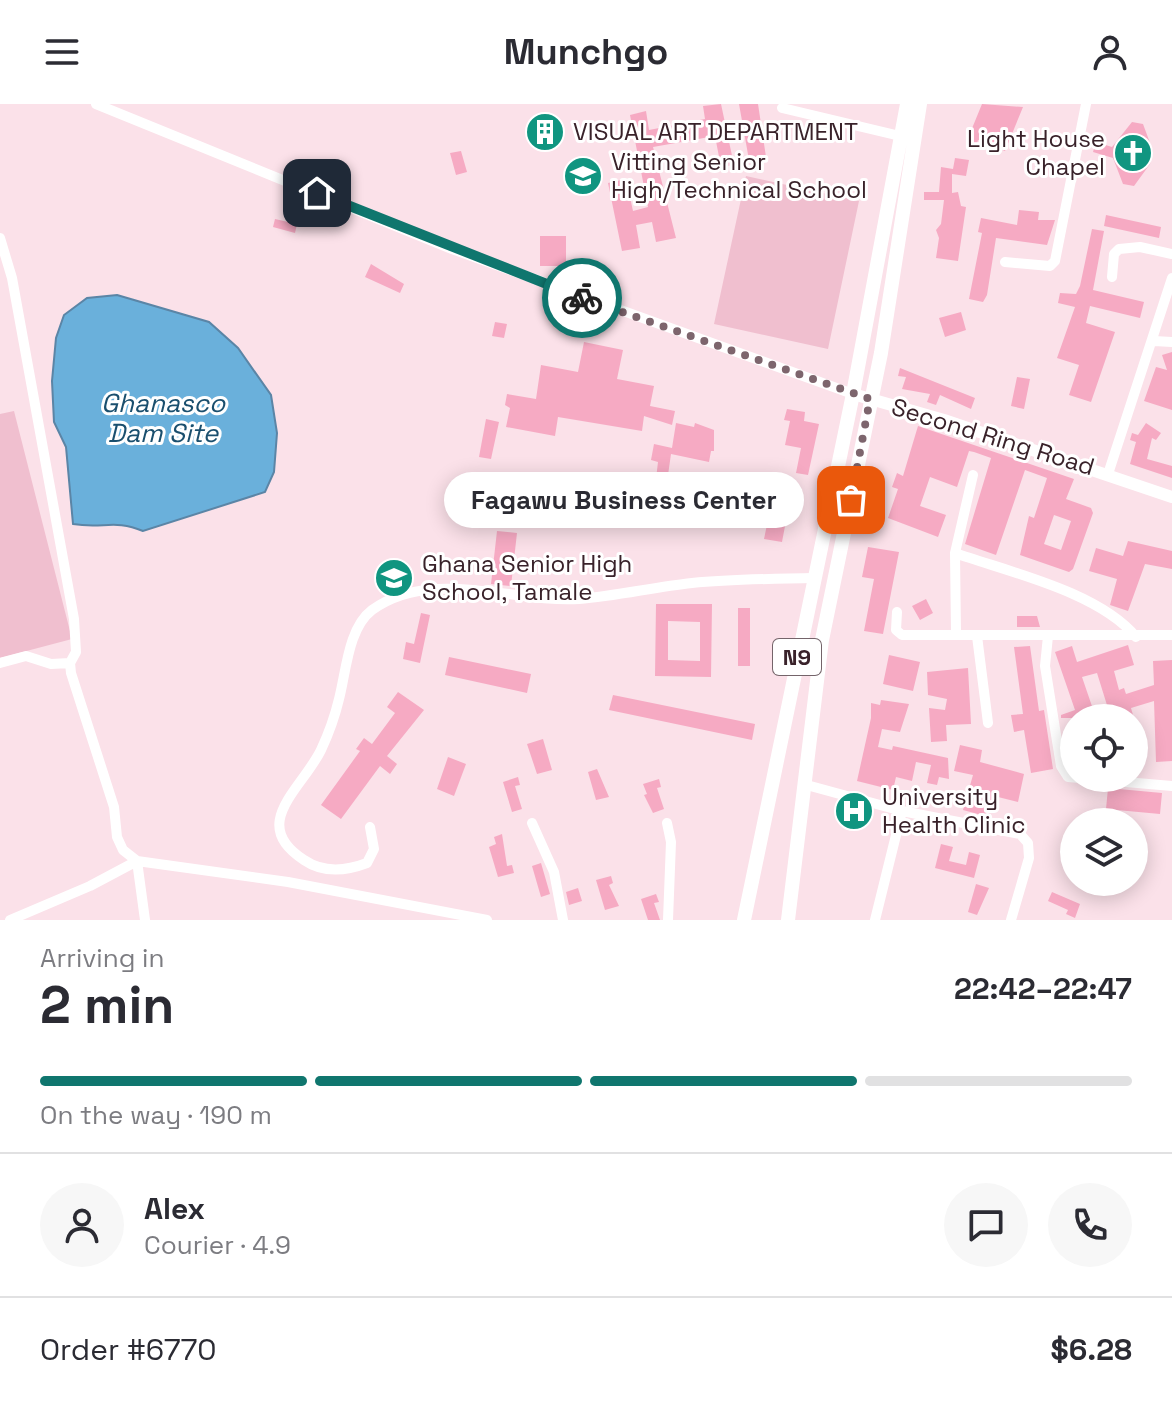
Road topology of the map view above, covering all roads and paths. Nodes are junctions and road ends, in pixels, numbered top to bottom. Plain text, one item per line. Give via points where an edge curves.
1 (96, 104) edge
2 (907, 104) edge
3 (920, 104) edge
4 (1086, 104) edge
5 (782, 108) dead end
6 (900, 136) junction
7 (0, 238) edge
8 (1172, 254) edge
9 (1005, 262) dead end
10 (1112, 277) dead end
11 (1172, 278) edge
12 (1154, 341) junction
13 (1172, 342) edge
14 (853, 394) junction
15 (870, 399) junction
16 (1108, 474) junction
17 (973, 475) dead end
18 (1172, 497) edge
19 (955, 553) junction
20 (813, 578) junction
21 (897, 612) dead end
22 (956, 633) junction
23 (1172, 635) edge
24 (977, 636) junction
25 (1048, 636) junction
26 (1136, 637) junction
27 (0, 663) edge
28 (70, 663) junction
29 (988, 723) dead end
30 (803, 784) junction
31 (1172, 786) edge
32 (902, 811) junction
33 (532, 823) dead end
34 (667, 823) dead end
35 (370, 827) dead end
36 (137, 861) junction
37 (10, 920) edge
38 (145, 920) edge
39 (487, 920) edge
40 (563, 920) edge
41 (668, 920) edge
42 (744, 920) edge
43 (788, 920) edge
44 (875, 920) edge
45 (1011, 920) edge

1 - 14 street, Second Ring Road via 452,249
2 - 6 highway, N9
3 - 15 highway, N9
4 - 9 street via 1055,261 1050,266
5 - 6 street
6 - 14 highway, N9
7 - 28 street via 12,278 74,619 76,652
8 - 10 street via 1119,249
11 - 12 street
12 - 13 street
12 - 16 street
14 - 15 main road, Second Ring Road
14 - 20 highway, N9
15 - 16 main road, Second Ring Road
15 - 30 highway, N9 via 822,640
16 - 18 main road, Second Ring Road
17 - 19 street
19 - 22 street
19 - 26 street via 1075,596 1105,611
20 - 35 street via 694,583 575,599 430,589 369,611 351,643 338,703 320,751 278,813 280,832 291,852 314,867 347,870 367,863 374,849
20 - 42 highway, N9
21 - 22 street via 896,630 902,635
22 - 24 street
23 - 26 street
24 - 25 street
24 - 29 street
25 - 26 street
25 - 31 street via 1048,689 1061,766 1068,777
27 - 28 street via 26,656
28 - 36 street via 114,807 117,837
30 - 32 street
30 - 43 highway, N9
32 - 44 street
32 - 45 street via 1020,834 1028,843 1029,858
33 - 40 street via 559,886
34 - 41 street
36 - 37 street
36 - 38 street
36 - 39 street via 275,880

